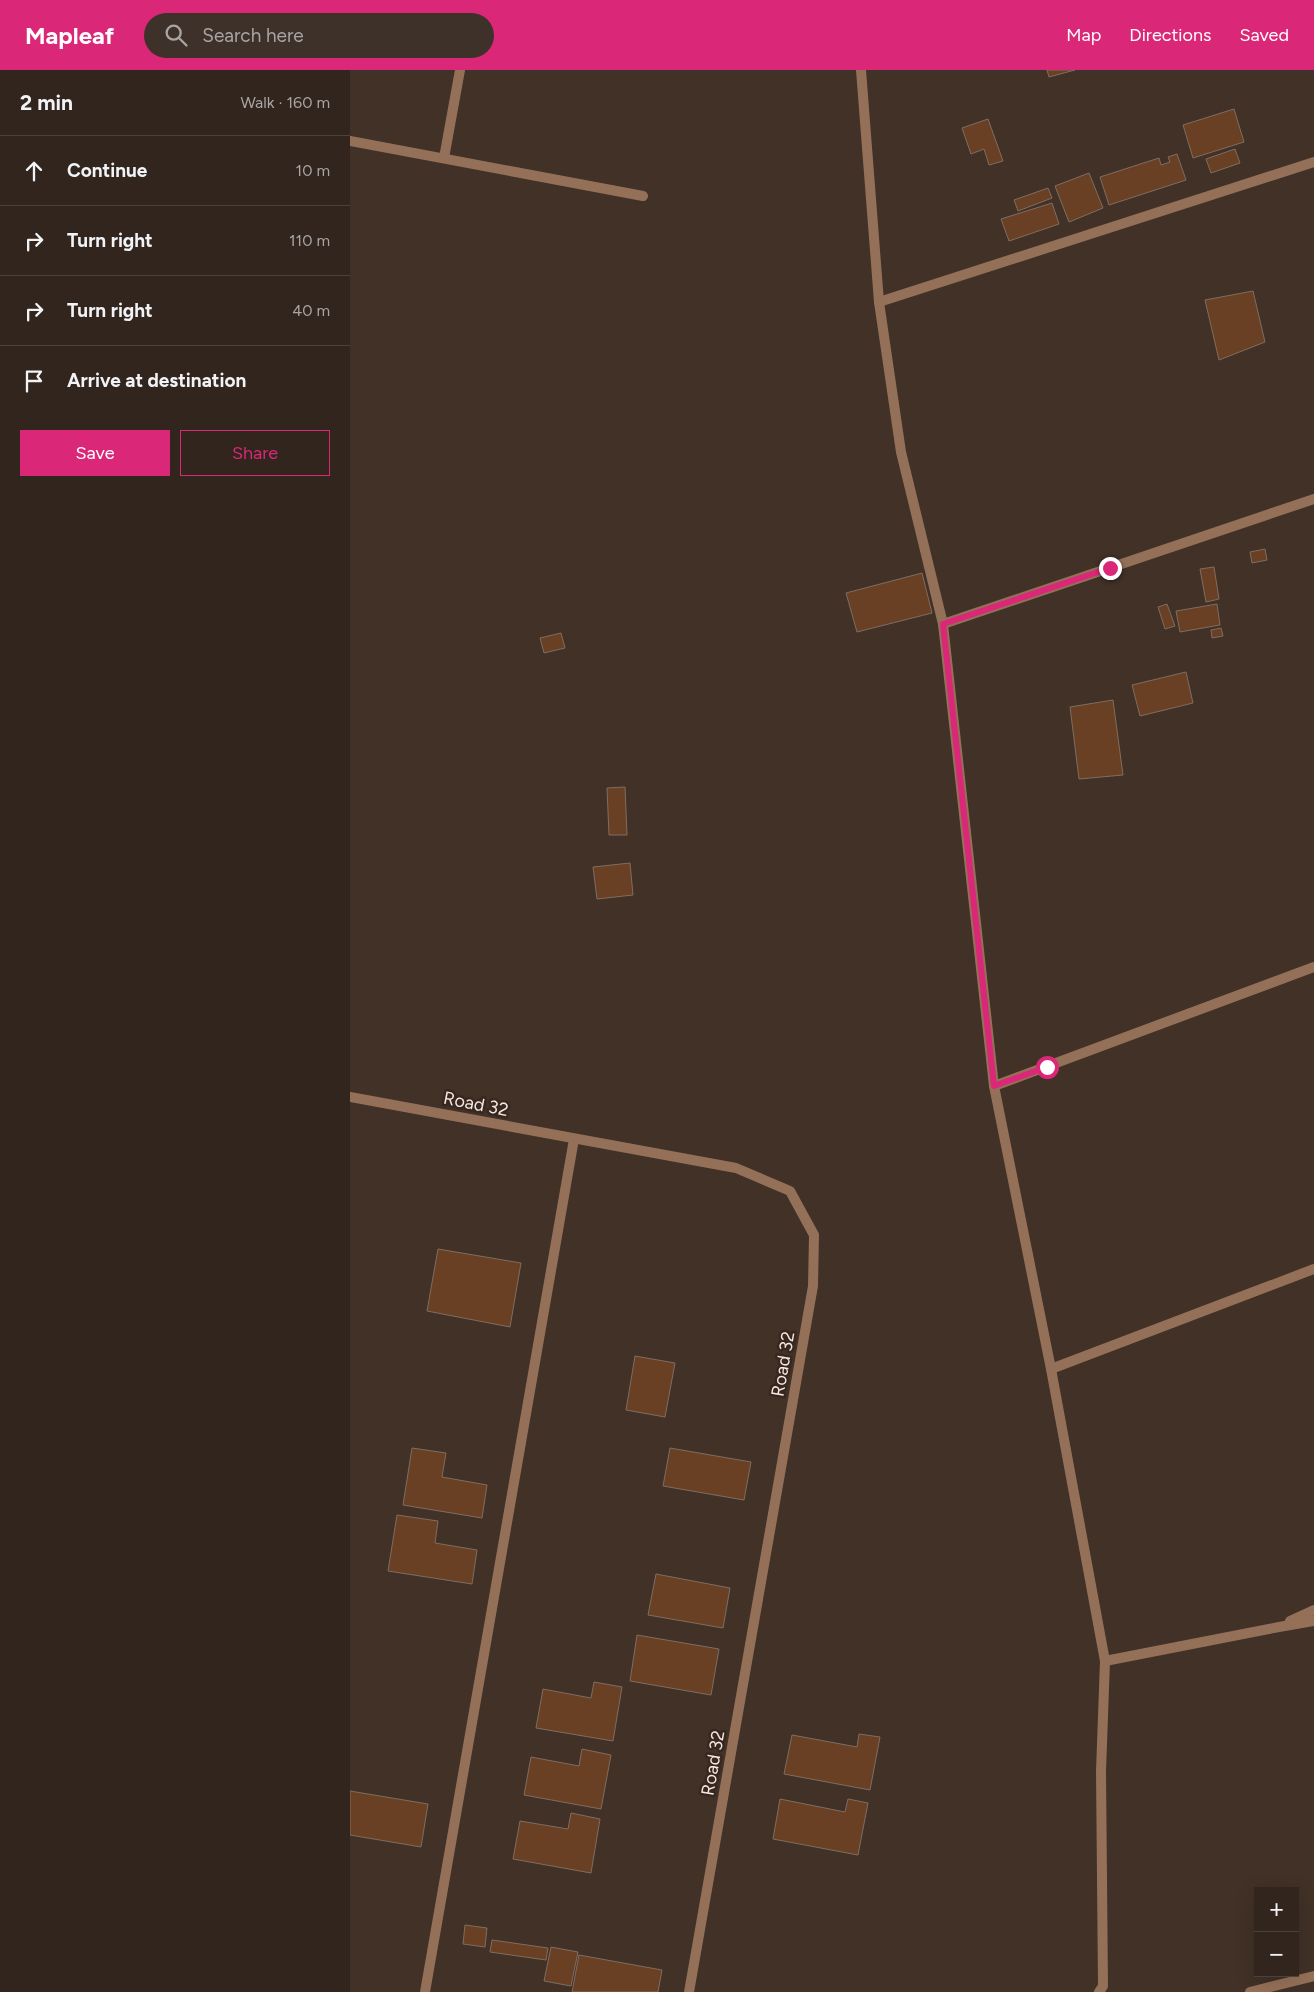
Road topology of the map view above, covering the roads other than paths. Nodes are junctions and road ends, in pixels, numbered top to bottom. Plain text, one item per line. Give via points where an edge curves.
1 (460, 70) edge
2 (861, 70) edge
3 (350, 141) edge
4 (444, 158) junction
5 (1314, 162) edge
6 (643, 196) dead end
7 (880, 302) junction
8 (1314, 499) edge
9 (943, 624) junction
10 (1314, 967) edge
11 (994, 1086) junction
12 (350, 1097) edge
13 (574, 1139) junction
14 (1314, 1269) edge
15 (1051, 1370) junction
16 (1314, 1610) edge
17 (1314, 1621) edge
18 (1278, 1627) junction
19 (1105, 1661) junction
20 (1314, 1976) edge
21 (425, 1992) edge
22 (689, 1992) edge
23 (1099, 1992) edge
24 (1250, 1992) edge

1 - 4 street
2 - 7 street
3 - 4 street
4 - 6 street
5 - 7 street
7 - 9 street via 901,452
8 - 9 street
9 - 11 street
10 - 11 street
11 - 15 street
12 - 13 street, Road 32
13 - 21 street
13 - 22 street, Road 32 via 736,1168 790,1191 814,1235 811,1296
14 - 15 street
15 - 19 street
16 - 18 street
17 - 18 street
18 - 19 street
19 - 23 street via 1103,1986
20 - 24 street

